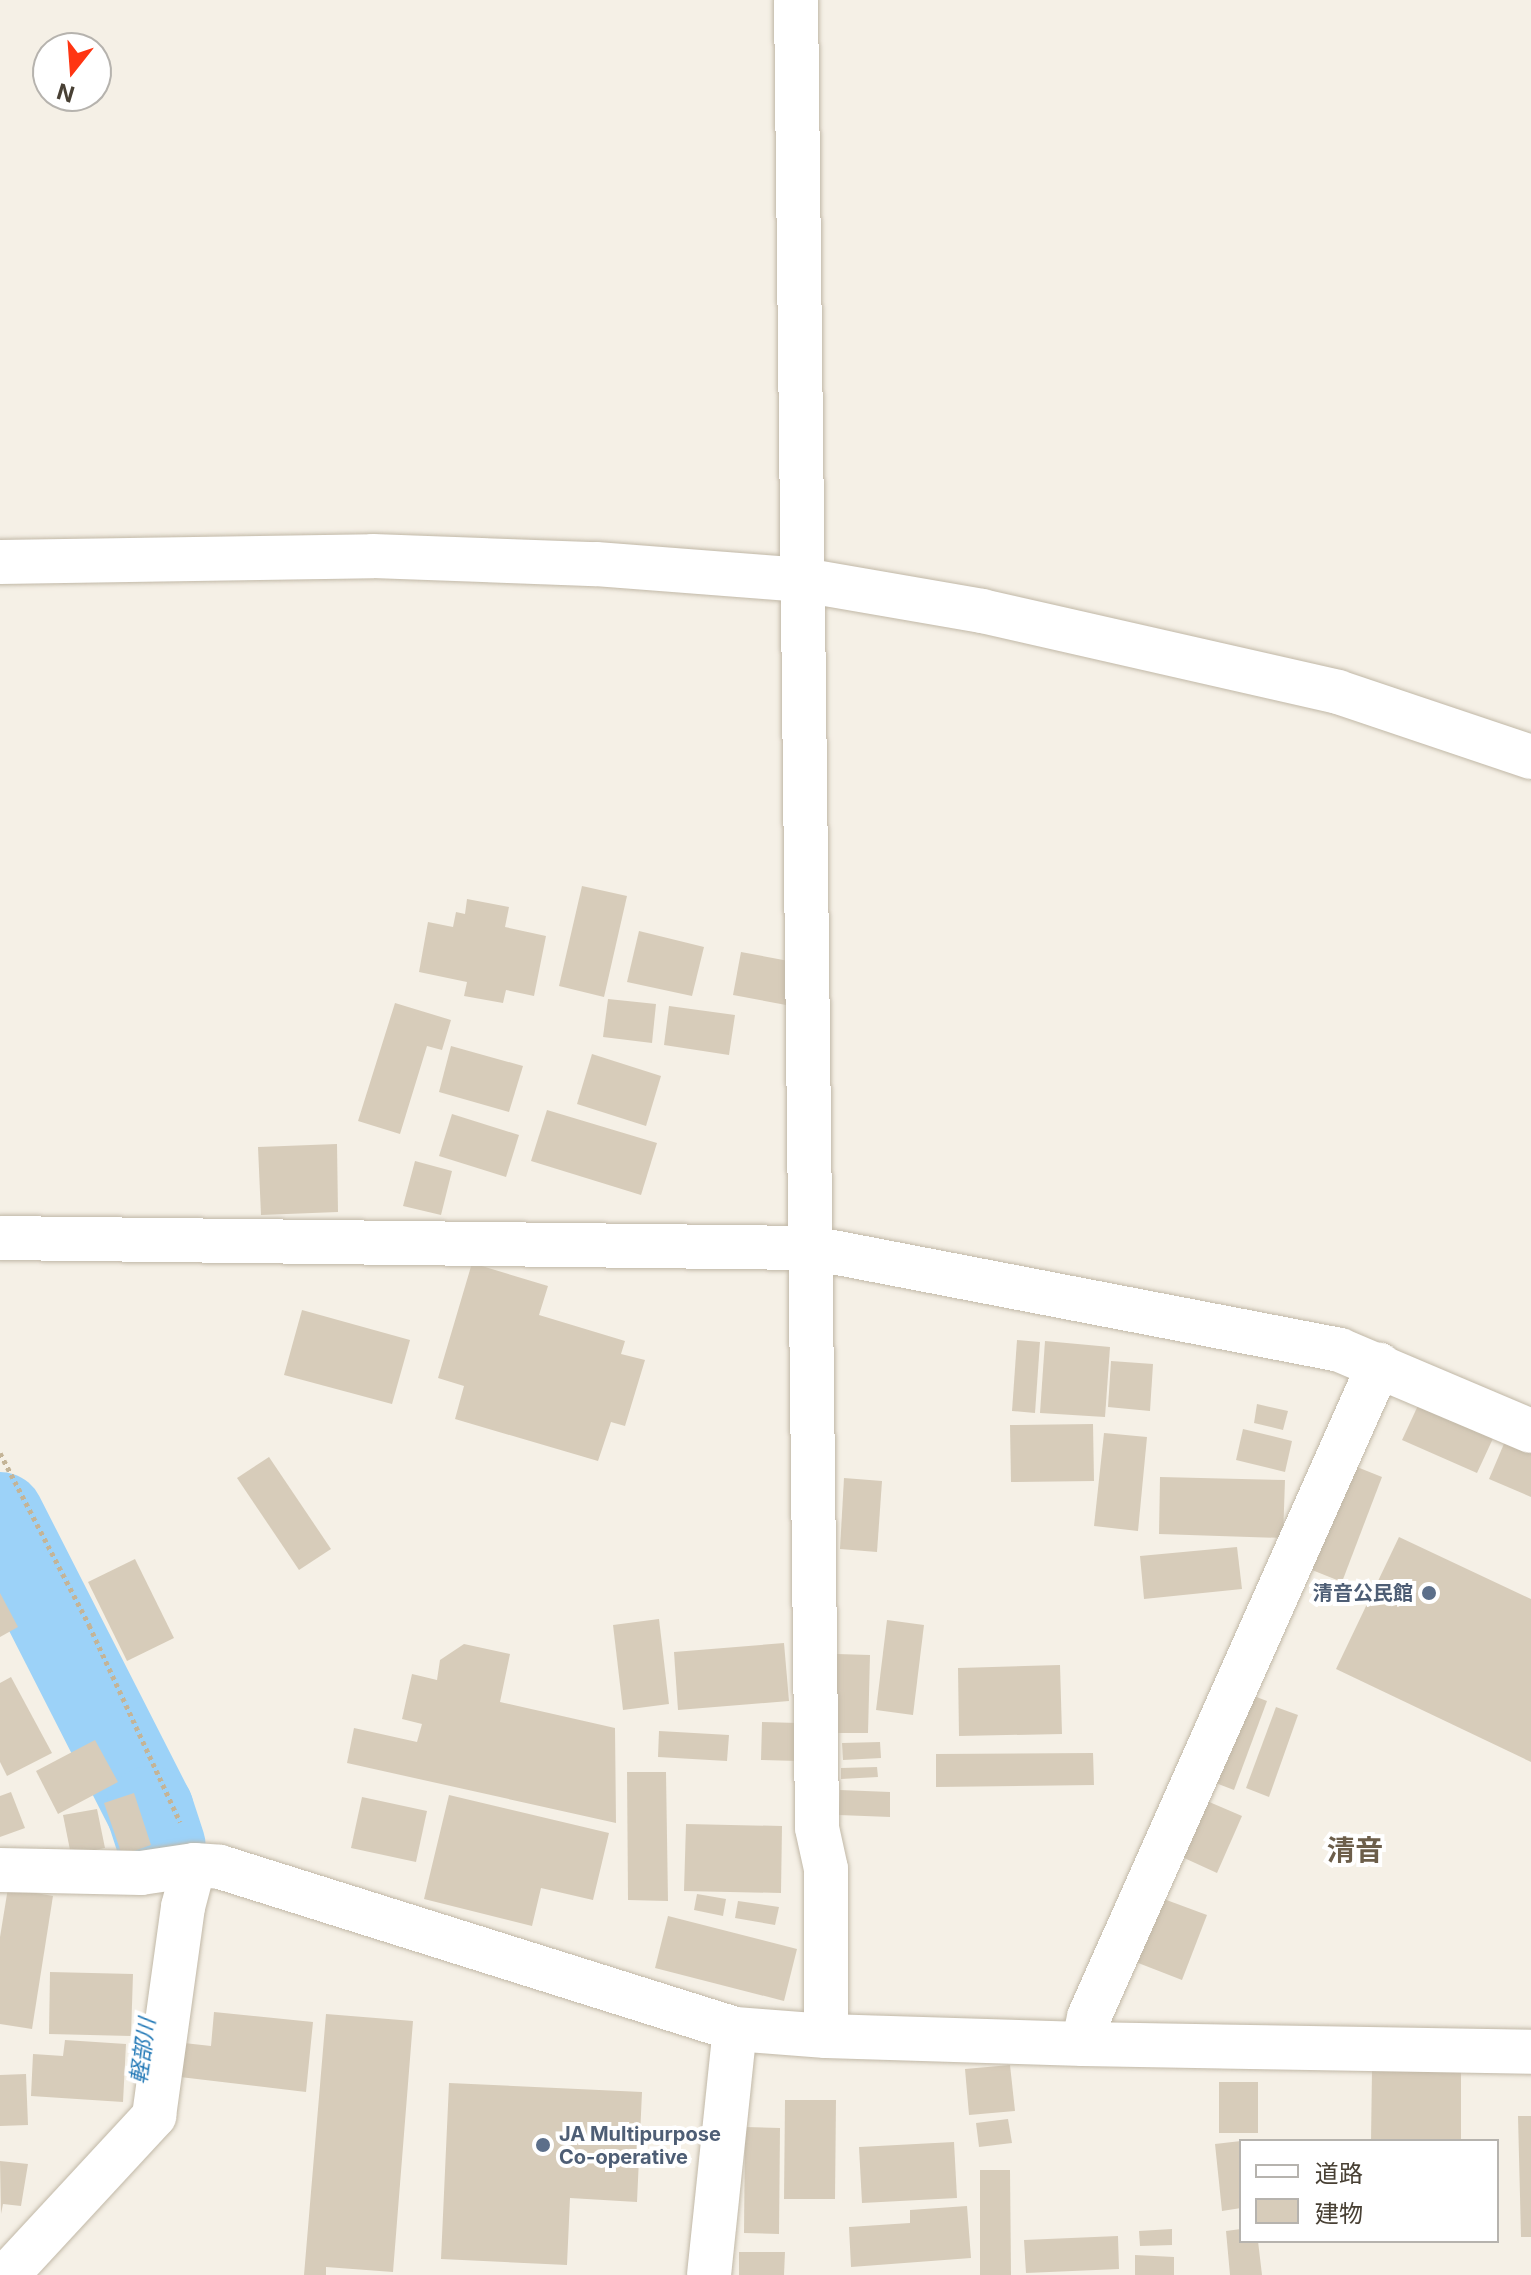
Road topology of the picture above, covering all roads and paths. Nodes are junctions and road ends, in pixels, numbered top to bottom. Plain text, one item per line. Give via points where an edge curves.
1 (796, 0) edge
2 (0, 562) edge
3 (803, 580) junction
4 (1531, 757) edge
5 (0, 1238) edge
6 (812, 1248) junction
7 (1379, 1365) junction
8 (1531, 1431) edge
9 (0, 1453) edge
10 (194, 1865) junction
11 (0, 1870) edge
12 (735, 2029) junction
13 (826, 2036) junction
14 (1083, 2044) junction
15 (1531, 2052) edge
16 (7, 2275) edge
17 (709, 2275) edge

1 - 3 street
2 - 3 street via 373,556 596,564
3 - 4 street via 982,611 1338,692
3 - 6 street
5 - 6 street
6 - 7 street via 1340,1350
6 - 13 street via 817,1828 826,1869
7 - 8 street
7 - 14 street via 1089,2017
9 - 10 path via 89,1625 193,1848
10 - 11 street via 141,1873
10 - 12 street via 220,1867
10 - 16 street via 183,1907 154,2116
12 - 13 street
12 - 17 street
13 - 14 street
14 - 15 street

